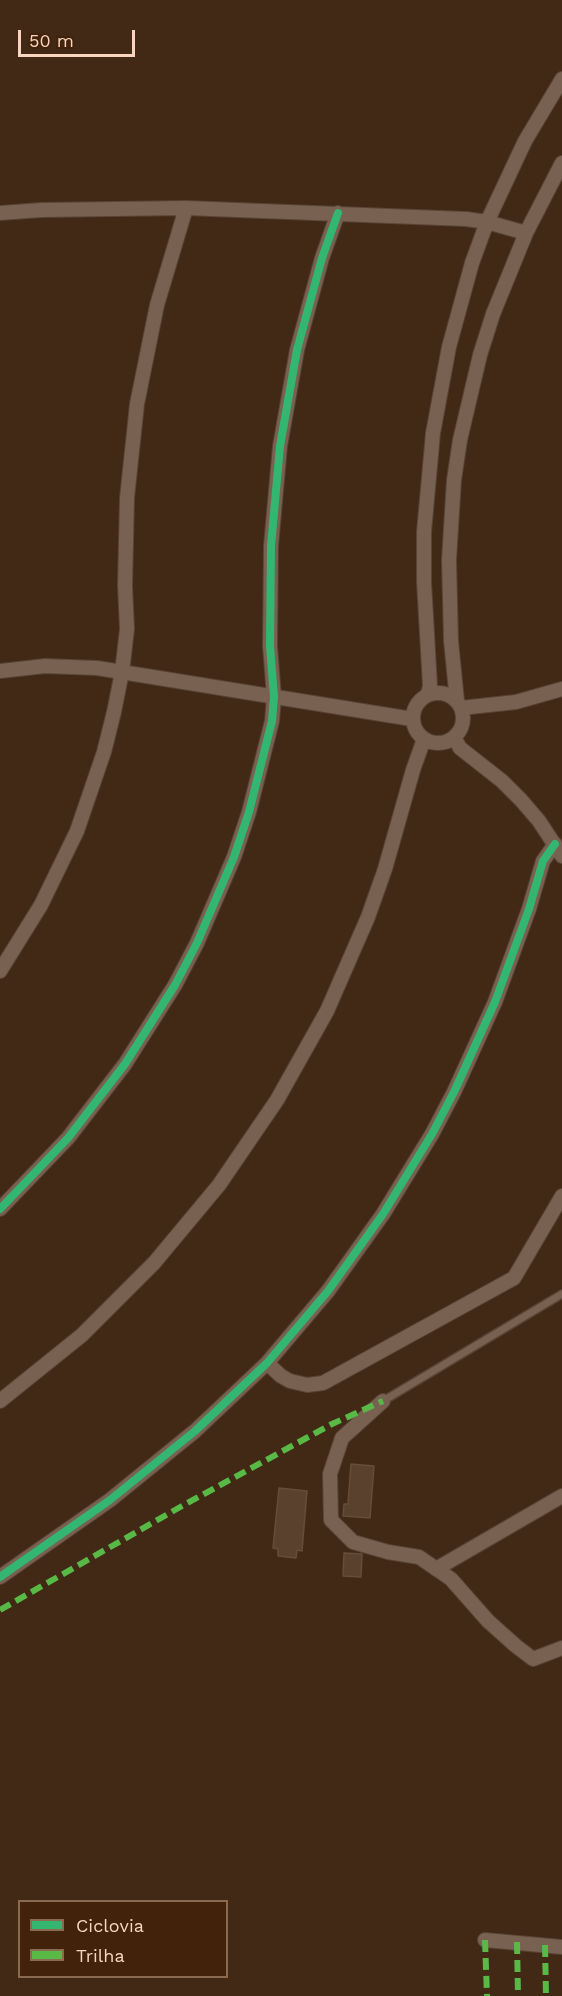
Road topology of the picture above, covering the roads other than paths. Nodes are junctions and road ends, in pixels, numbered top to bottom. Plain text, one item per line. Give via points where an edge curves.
1 (562, 79) edge
2 (562, 163) edge
3 (186, 208) junction
4 (0, 213) edge
5 (338, 213) junction
6 (487, 222) junction
7 (526, 233) junction
8 (0, 671) edge
9 (122, 672) junction
10 (562, 689) edge
11 (428, 694) junction
12 (274, 697) junction
13 (459, 705) junction
14 (412, 719) junction
15 (454, 738) junction
16 (424, 739) junction
17 (558, 850) edge
18 (0, 971) edge
19 (562, 1196) edge
20 (0, 1209) edge
21 (562, 1294) edge
22 (267, 1363) junction
23 (0, 1401) edge
24 (383, 1401) joint
25 (562, 1496) edge
26 (436, 1569) junction
27 (0, 1576) edge
28 (562, 1648) edge
29 (485, 1940) dead end
30 (562, 1947) edge

1 - 6 street via 525,141
2 - 7 street
3 - 4 street
3 - 5 street
3 - 9 street via 157,305 137,404 127,498 127,629
5 - 6 street
5 - 12 street via 300,338 280,446 270,556
6 - 7 street
6 - 11 street via 454,326 433,434 424,532
7 - 13 street via 480,355 454,480 449,591
8 - 9 street via 72,666
9 - 12 street
9 - 18 street via 104,753 77,831 42,905
10 - 13 street via 516,702
11 - 13 street via 444,693
11 - 14 street via 416,704
12 - 14 street
12 - 20 street via 261,767 234,857 175,985 98,1102
13 - 15 street via 462,724
14 - 16 street
15 - 16 street via 439,743
15 - 17 street via 460,748 521,800
16 - 23 street via 368,917 327,1011 277,1100 219,1185 154,1263 81,1335
17 - 22 street via 543,861 495,1002 432,1134 356,1253
19 - 22 street via 514,1278 323,1383 290,1381
21 - 24 lane
22 - 27 street via 147,1470 62,1535
24 - 26 street via 342,1438 330,1474 331,1520 353,1542 419,1557
25 - 26 street
26 - 28 street via 533,1659
29 - 30 street

